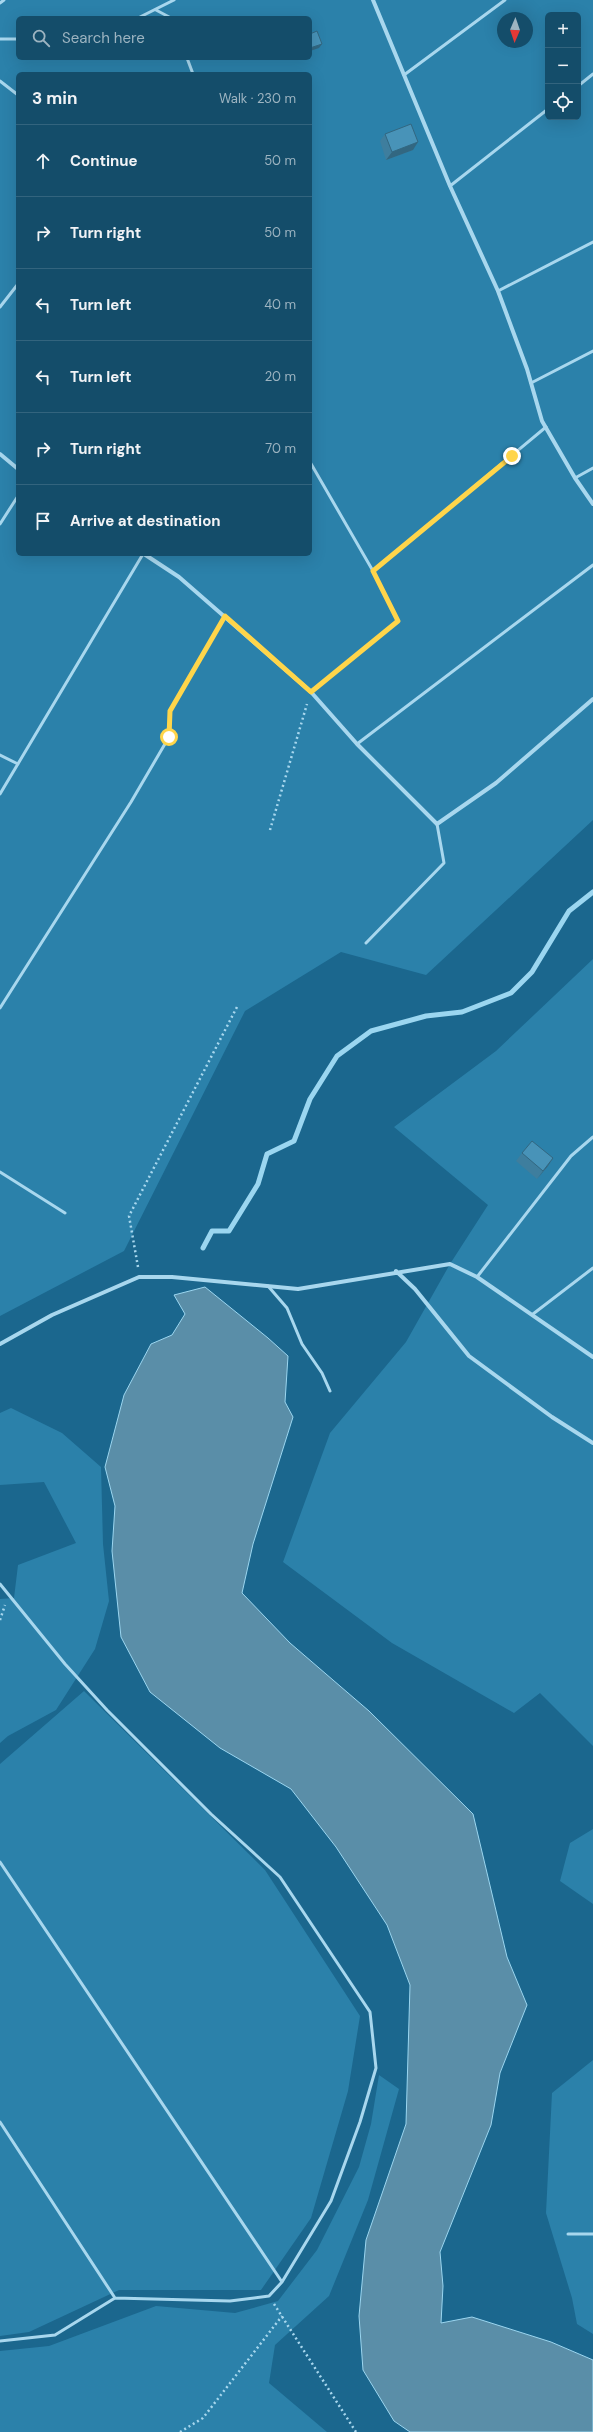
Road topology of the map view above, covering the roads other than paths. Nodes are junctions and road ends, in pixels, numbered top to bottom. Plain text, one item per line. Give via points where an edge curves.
1 (4, 0) edge
2 (174, 0) edge
3 (372, 0) edge
4 (505, 0) edge
5 (0, 3) edge
6 (156, 10) junction
7 (142, 16) edge
8 (167, 16) edge
9 (0, 39) edge
10 (16, 39) edge
11 (188, 60) edge
12 (192, 72) edge
13 (593, 74) edge
14 (404, 75) junction
15 (0, 81) edge
16 (580, 84) edge
17 (16, 93) edge
18 (545, 111) edge
19 (450, 186) junction
20 (593, 242) edge
21 (16, 287) edge
22 (498, 291) junction
23 (0, 307) edge
24 (593, 351) edge
25 (531, 383) junction
26 (546, 427) junction
27 (0, 454) edge
28 (312, 465) edge
29 (16, 467) edge
30 (593, 468) edge
31 (575, 478) junction
32 (16, 499) edge
33 (593, 504) edge
34 (0, 524) edge
35 (143, 556) edge
36 (147, 556) edge
37 (593, 565) edge
38 (373, 571) junction
39 (225, 616) junction
40 (311, 692) junction
41 (593, 699) edge
42 (357, 744) junction
43 (0, 755) edge
44 (18, 764) junction
45 (0, 794) edge
46 (437, 824) junction
47 (366, 943) dead end
48 (0, 1008) edge
49 (593, 1137) edge
50 (0, 1172) edge
51 (65, 1213) dead end
52 (593, 1268) edge
53 (396, 1271) junction
54 (476, 1277) junction
55 (268, 1286) junction
56 (533, 1314) junction
57 (0, 1344) edge
58 (593, 1357) edge
59 (330, 1391) dead end
60 (593, 1443) edge
61 (0, 1584) edge
62 (0, 1862) edge
63 (0, 2122) edge
64 (568, 2234) dead end
65 (593, 2234) edge
66 (282, 2282) junction
67 (115, 2298) junction
68 (0, 2340) edge

1 - 5 lane
2 - 6 lane
3 - 14 street
4 - 14 lane
6 - 7 lane
6 - 8 lane
9 - 10 lane
11 - 12 lane
13 - 16 lane
14 - 19 street
15 - 17 lane
18 - 19 lane
19 - 22 street
20 - 22 lane
21 - 23 lane
22 - 25 street
24 - 25 lane
25 - 26 street
26 - 31 street
26 - 38 lane
27 - 29 street
28 - 38 lane
30 - 31 lane
31 - 33 street
32 - 34 lane
35 - 44 lane
36 - 39 street via 179,578
37 - 42 lane
38 - 40 lane via 398,621
39 - 40 street
39 - 48 lane via 170,711 169,737 131,802
40 - 42 street
41 - 46 street via 496,783
42 - 46 street
43 - 44 lane
44 - 45 lane
46 - 47 lane via 444,863
49 - 54 lane via 571,1156
50 - 51 lane
52 - 56 lane
53 - 54 street via 450,1264
53 - 55 street via 298,1289
53 - 60 street via 415,1289 469,1356 552,1417
54 - 56 street
55 - 57 street via 172,1277 140,1277 52,1315
55 - 59 lane via 287,1308 302,1344
56 - 58 street
61 - 66 lane via 65,1664 107,1710 211,1814 280,1877 370,2012 376,2068 360,2122 331,2201
62 - 66 lane
63 - 67 lane
64 - 65 lane
66 - 67 lane via 269,2296 230,2302
67 - 68 lane via 55,2336

